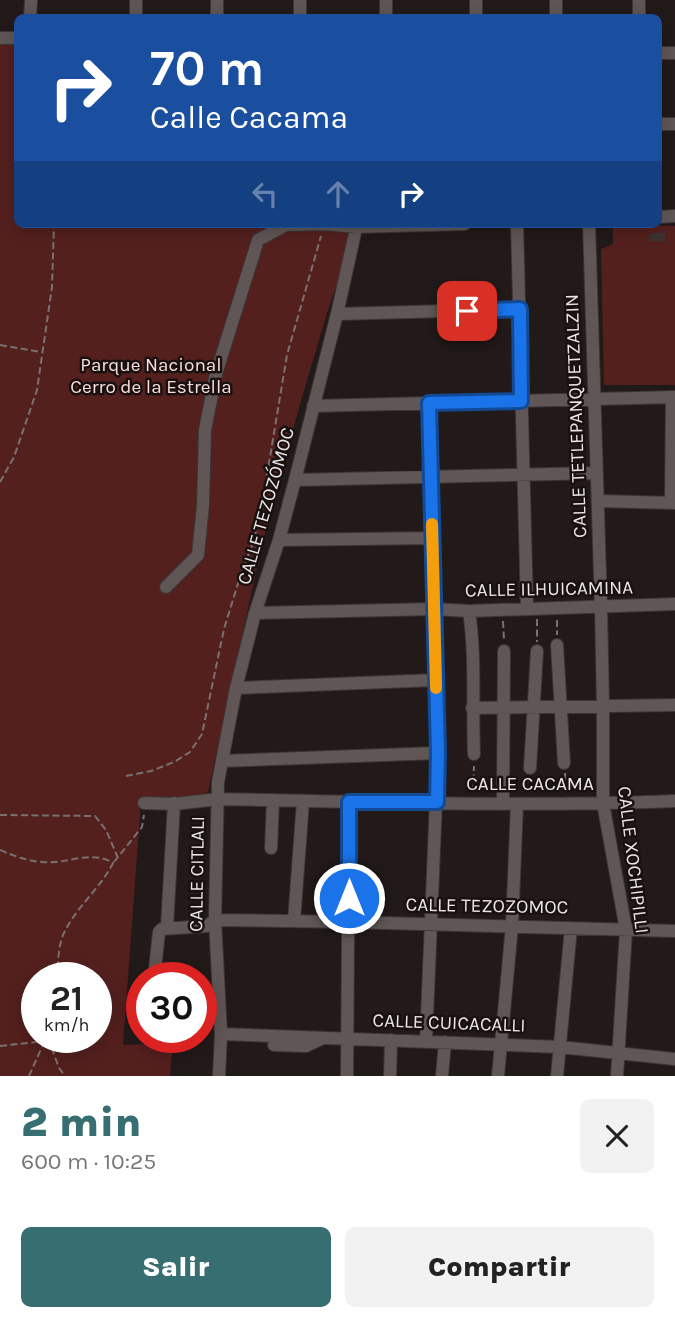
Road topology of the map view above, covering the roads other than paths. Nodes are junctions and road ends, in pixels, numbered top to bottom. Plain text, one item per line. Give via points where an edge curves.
1 (280, 228) edge
2 (357, 228) edge
3 (517, 228) edge
4 (589, 228) edge
5 (520, 309) junction
6 (337, 314) junction
7 (674, 397) edge
8 (596, 398) junction
9 (521, 401) junction
10 (429, 403) junction
11 (313, 406) junction
12 (597, 473) junction
13 (524, 474) junction
14 (430, 477) junction
15 (295, 480) junction
16 (598, 501) junction
17 (673, 503) edge
18 (432, 537) junction
19 (279, 540) junction
20 (166, 587) dead end
21 (675, 604) edge
22 (601, 607) junction
23 (434, 608) junction
24 (532, 608) junction
25 (469, 611) junction
26 (255, 613) junction
27 (557, 645) road end
28 (504, 651) road end
29 (537, 651) road end
30 (436, 680) junction
31 (236, 688) junction
32 (675, 705) edge
33 (603, 706) junction
34 (561, 707) junction
35 (472, 708) junction
36 (504, 708) junction
37 (533, 708) junction
38 (438, 753) junction
39 (474, 754) road end
40 (222, 761) junction
41 (564, 763) road end
42 (530, 768) road end
43 (218, 799) junction
44 (273, 800) junction
45 (303, 801) junction
46 (675, 801) edge
47 (349, 802) junction
48 (437, 802) junction
49 (145, 803) road end
50 (174, 803) junction
51 (603, 803) junction
52 (503, 804) junction
53 (517, 804) junction
54 (271, 848) dead end
55 (215, 920) junction
56 (294, 921) junction
57 (349, 922) junction
58 (430, 924) junction
59 (512, 926) junction
60 (167, 927) junction
61 (571, 928) junction
62 (626, 930) junction
63 (675, 930) edge
64 (156, 962) edge
65 (221, 1034) junction
66 (325, 1037) junction
67 (348, 1038) junction
68 (391, 1040) junction
69 (426, 1041) junction
70 (445, 1042) junction
71 (501, 1044) junction
72 (274, 1045) dead end
73 (560, 1047) junction
74 (619, 1053) junction
75 (675, 1059) edge
76 (219, 1076) edge
77 (347, 1076) edge
78 (390, 1076) edge
79 (442, 1076) edge
80 (498, 1076) edge
81 (557, 1076) edge
82 (617, 1076) edge

1 - 20 street via 258,240 216,374 205,430 198,555
2 - 6 street, CALLE TEZOZÓMOC
3 - 5 street
4 - 8 street, CALLE TETLEPANQUETZALZIN
5 - 6 street
5 - 9 street
6 - 11 street, CALLE TEZOZÓMOC
7 - 8 street
7 - 17 street
8 - 9 street
8 - 12 street, CALLE TETLEPANQUETZALZIN
9 - 10 street
9 - 13 street
10 - 11 street
10 - 14 street
11 - 15 street, CALLE TEZOZÓMOC
12 - 13 street
12 - 16 street, CALLE TETLEPANQUETZALZIN
13 - 14 street
13 - 24 street
14 - 15 street
14 - 18 street
15 - 19 street, CALLE TEZOZÓMOC
16 - 17 street
16 - 22 street, CALLE TETLEPANQUETZALZIN
18 - 19 street
18 - 23 street
19 - 26 street, CALLE TEZOZÓMOC
21 - 22 street, CALLE ILHUICAMINA
22 - 24 street, CALLE ILHUICAMINA
22 - 33 street, CALLE XOCHIPILLI
23 - 25 street, CALLE ILHUICAMINA
23 - 26 street, CALLE ILHUICAMINA
23 - 30 street
24 - 25 street, CALLE ILHUICAMINA
25 - 35 street via 474,641
26 - 31 street, CALLE TEZOZÓMOC
27 - 34 street
28 - 36 street
29 - 37 street
30 - 31 street
30 - 38 street
31 - 40 street, CALLE TEZOZÓMOC
32 - 33 street
33 - 34 street
33 - 51 street, CALLE XOCHIPILLI
34 - 37 street
34 - 41 street
35 - 36 street
35 - 39 street
36 - 37 street
36 - 52 street
37 - 42 street
38 - 40 street
38 - 48 street
40 - 43 street, CALLE TEZOZÓMOC
43 - 44 street, CALLE CACAMA
43 - 50 street, CALLE CACAMA
43 - 55 street, CALLE CITLALI
44 - 45 street, CALLE CACAMA
44 - 54 street
45 - 47 street, CALLE CACAMA
45 - 56 street
46 - 51 street, CALLE CACAMA
47 - 48 street, CALLE CACAMA
47 - 57 street
48 - 52 street, CALLE CACAMA
48 - 58 street
49 - 50 street, CALLE CACAMA
50 - 60 street
51 - 53 street, CALLE CACAMA
51 - 62 street, CALLE XOCHIPILLI
52 - 53 street, CALLE CACAMA
53 - 59 street
55 - 56 street, CALLE TEZOZOMOC
55 - 60 street, CALLE TEZOZOMOC via 207,926
55 - 65 street, CALLE CITLALI
56 - 57 street, CALLE TEZOZOMOC
57 - 58 street, CALLE TEZOZOMOC
57 - 67 street
58 - 59 street, CALLE TEZOZOMOC
58 - 69 street
59 - 61 street, CALLE TEZOZOMOC
59 - 71 street
60 - 64 street via 159,932
61 - 62 street, CALLE TEZOZOMOC
61 - 73 street
62 - 63 street, CALLE TEZOZOMOC
62 - 74 street, CALLE XOCHIPILLI
65 - 66 street, CALLE CUICACALLI
65 - 76 street, CALLE CITLALI
66 - 67 street, CALLE CUICACALLI
66 - 72 street via 306,1046
67 - 68 street, CALLE CUICACALLI
67 - 77 street
68 - 69 street, CALLE CUICACALLI
68 - 78 street
69 - 70 street, CALLE CUICACALLI
70 - 71 street, CALLE CUICACALLI
70 - 79 street
71 - 73 street, CALLE CUICACALLI
71 - 80 street
73 - 74 street, CALLE CUICACALLI
73 - 81 street
74 - 75 street, CALLE CUICACALLI
74 - 82 street, CALLE XOCHIPILLI

